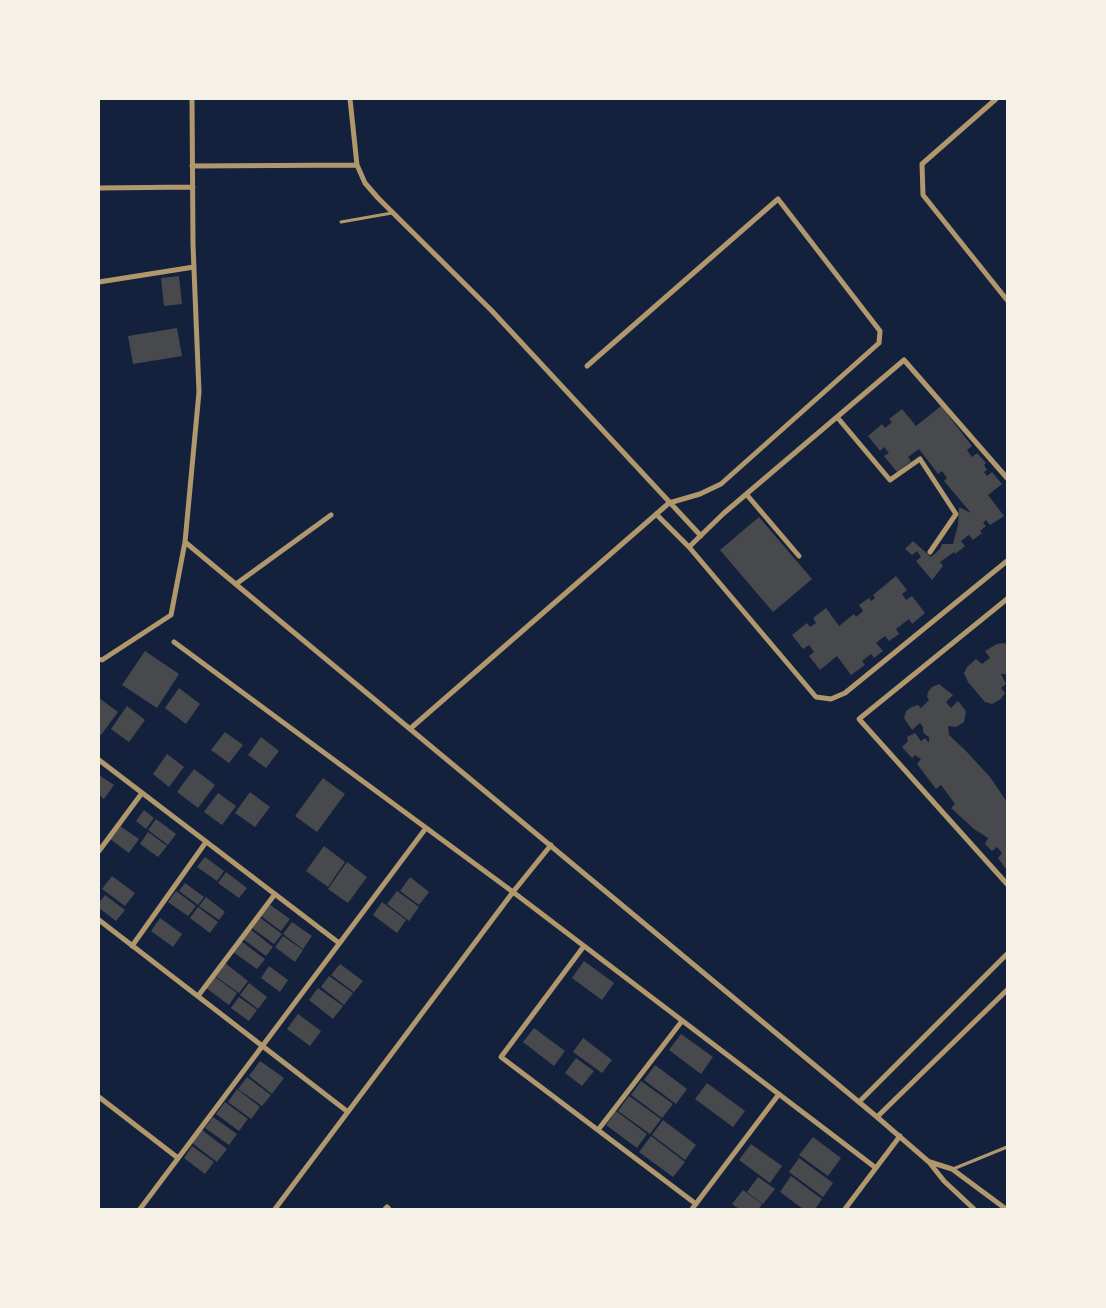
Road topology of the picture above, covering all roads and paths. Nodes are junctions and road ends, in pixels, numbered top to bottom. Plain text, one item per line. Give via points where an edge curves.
1 (192, 99) edge
2 (350, 99) edge
3 (996, 99) edge
4 (192, 166) junction
5 (357, 166) junction
6 (192, 187) junction
7 (99, 188) edge
8 (393, 213) junction
9 (341, 222) dead end
10 (194, 267) junction
11 (99, 282) edge
12 (1007, 300) edge
13 (587, 366) dead end
14 (837, 417) junction
15 (1007, 478) edge
16 (747, 495) junction
17 (669, 503) junction
18 (656, 514) junction
19 (332, 515) dead end
20 (701, 536) junction
21 (186, 542) junction
22 (689, 547) junction
23 (930, 552) dead end
24 (799, 556) dead end
25 (1007, 561) edge
26 (236, 584) junction
27 (1007, 599) edge
28 (174, 642) dead end
29 (99, 659) edge
30 (411, 728) junction
31 (99, 760) edge
32 (142, 793) junction
33 (426, 828) junction
34 (206, 842) junction
35 (551, 845) junction
36 (99, 851) edge
37 (1007, 884) edge
38 (513, 892) junction
39 (274, 894) junction
40 (99, 920) edge
41 (339, 943) junction
42 (132, 946) junction
43 (584, 946) junction
44 (1007, 954) edge
45 (1007, 990) edge
46 (198, 996) junction
47 (682, 1021) junction
48 (262, 1046) junction
49 (779, 1094) junction
50 (99, 1097) edge
51 (859, 1102) junction
52 (348, 1112) junction
53 (877, 1117) junction
54 (598, 1130) junction
55 (900, 1136) junction
56 (1007, 1147) edge
57 (178, 1158) junction
58 (929, 1162) junction
59 (876, 1168) junction
60 (952, 1169) junction
61 (694, 1207) edge
62 (140, 1209) edge
63 (275, 1209) edge
64 (385, 1209) edge
65 (389, 1209) edge
66 (845, 1209) edge
67 (974, 1209) edge
68 (1006, 1209) edge

1 - 4 street
2 - 5 street
3 - 12 street via 922,164 923,194
4 - 5 street
4 - 6 street
5 - 8 street via 365,183
6 - 7 street
6 - 10 street
8 - 9 lane
8 - 17 street via 492,311
10 - 11 street
10 - 21 street via 199,392
13 - 17 street via 778,199 880,331 879,343 721,484
14 - 15 street via 904,360
14 - 16 street
14 - 23 street via 890,480 920,459 956,514
16 - 20 street
16 - 24 street
17 - 18 street
17 - 20 street
18 - 22 street
18 - 30 street
19 - 26 street
20 - 22 street
21 - 26 street
21 - 29 street via 171,615
22 - 25 street via 816,697 831,699 845,693
26 - 30 street
27 - 37 street via 860,719
28 - 33 street
30 - 35 street
31 - 32 street
32 - 34 street
32 - 36 street
33 - 38 street
33 - 41 street
34 - 39 street
34 - 42 street
35 - 38 street
35 - 51 street
38 - 43 street
38 - 52 street
39 - 41 street
39 - 46 street
40 - 42 street
41 - 48 street
42 - 46 street
43 - 47 street
43 - 54 street via 501,1057
44 - 51 street
45 - 53 street
46 - 48 street
47 - 49 street
47 - 54 street
48 - 52 street
48 - 57 street
49 - 59 street
49 - 61 street
50 - 57 street
51 - 53 street
52 - 63 street
53 - 55 street
54 - 61 street
55 - 58 street
55 - 59 street
56 - 60 lane
57 - 62 street
58 - 60 street
58 - 67 street
59 - 66 street
60 - 68 street
64 - 65 street

